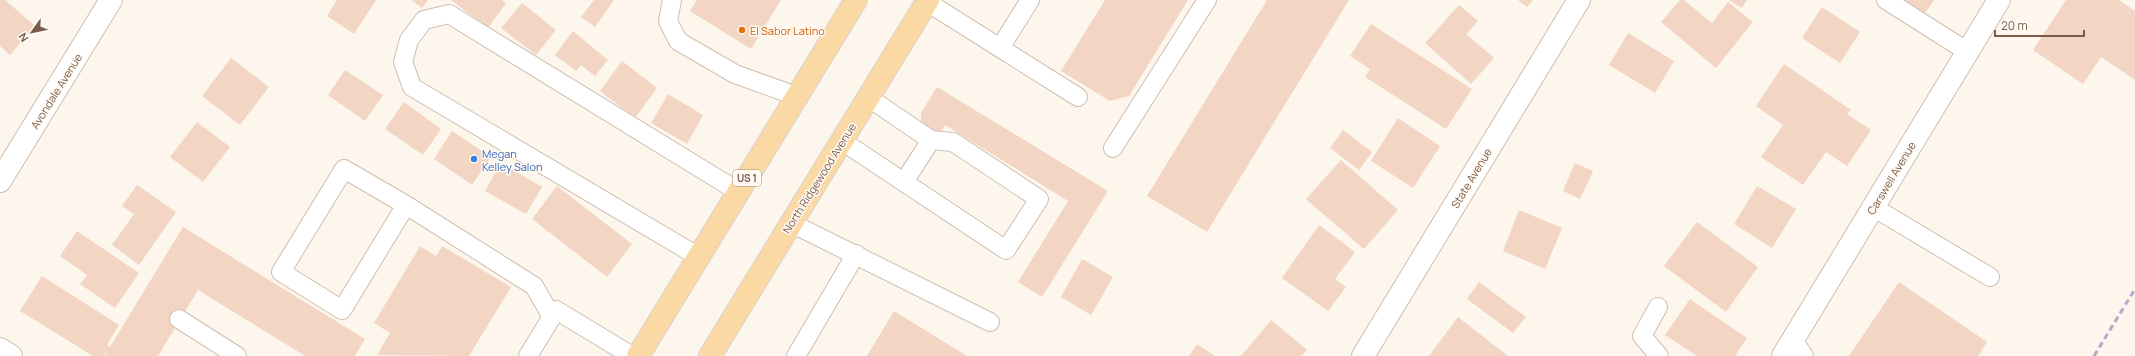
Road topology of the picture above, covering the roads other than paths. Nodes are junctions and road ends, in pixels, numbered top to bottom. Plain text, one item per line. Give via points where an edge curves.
1 (111, 0) edge
2 (672, 0) edge
3 (856, 0) edge
4 (1030, 0) edge
5 (1207, 0) edge
6 (1579, 0) edge
7 (1886, 0) edge
8 (1999, 0) edge
9 (927, 1) edge
10 (1000, 48) junction
11 (1968, 52) junction
12 (796, 96) junction
13 (1078, 97) dead end
14 (869, 98) junction
15 (931, 140) junction
16 (842, 141) junction
17 (1113, 148) dead end
18 (0, 181) edge
19 (904, 182) junction
20 (739, 192) junction
21 (406, 205) junction
22 (1873, 207) junction
23 (791, 223) junction
24 (856, 254) junction
25 (699, 257) junction
26 (1990, 278) dead end
27 (1658, 307) dead end
28 (552, 316) junction
29 (179, 319) dead end
30 (990, 322) dead end
31 (0, 349) edge
32 (1793, 351) edge
33 (11, 356) edge
34 (237, 356) edge
35 (528, 356) edge
36 (632, 356) edge
37 (638, 356) edge
38 (710, 356) edge
39 (796, 356) edge
40 (1363, 356) edge
41 (1659, 356) edge

1 - 18 street, Avondale Avenue
2 - 12 lane via 668,21 678,41 735,74
3 - 12 main road, US 1
4 - 10 lane
5 - 17 lane
6 - 40 street, State Avenue
7 - 11 lane
8 - 11 street, Carswell Avenue
9 - 10 lane
9 - 14 main road, North Ridgewood Avenue
10 - 13 lane
11 - 22 street, Carswell Avenue
12 - 20 main road, US 1
14 - 15 lane
14 - 16 main road, North Ridgewood Avenue
15 - 19 lane
15 - 19 lane via 953,142 1039,199 1006,250
16 - 19 lane
16 - 23 main road, North Ridgewood Avenue
20 - 25 main road, US 1
20 - 25 lane via 449,14 424,20 409,40 403,62 412,88
21 - 21 lane via 342,310 281,272 344,169
21 - 28 lane via 534,286
22 - 26 lane
22 - 32 street, Carswell Avenue
23 - 24 lane
23 - 38 main road, North Ridgewood Avenue
24 - 30 lane
24 - 39 lane
25 - 37 main road, US 1
27 - 41 lane via 1642,336
28 - 35 lane
28 - 36 lane via 556,310
29 - 34 lane
31 - 33 street

